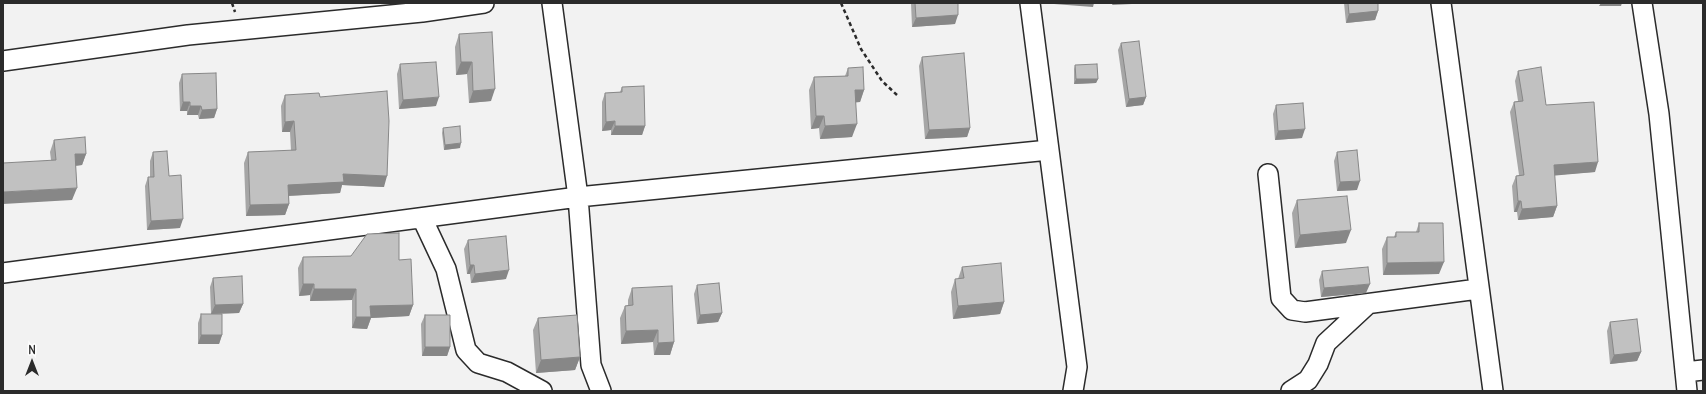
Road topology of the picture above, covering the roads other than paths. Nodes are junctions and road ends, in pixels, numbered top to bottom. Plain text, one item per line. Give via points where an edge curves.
1 (484, 3) edge
2 (552, 3) edge
3 (1030, 3) edge
4 (1441, 3) edge
5 (1642, 3) edge
6 (3, 61) edge
7 (1049, 150) junction
8 (1268, 174) dead end
9 (578, 197) junction
10 (422, 218) junction
11 (3, 273) edge
12 (1478, 289) junction
13 (1368, 304) junction
14 (1694, 371) edge
15 (542, 391) edge
16 (601, 391) edge
17 (1073, 391) edge
18 (1291, 391) edge
19 (1493, 391) edge
20 (1687, 391) edge

1 - 6 street via 422,12 188,35
2 - 9 street
3 - 7 street
4 - 12 street
5 - 14 street
7 - 9 street
7 - 17 street via 1077,367
8 - 13 street via 1281,298 1292,310 1305,312
9 - 10 street
9 - 16 street via 590,365
10 - 11 street
10 - 15 street via 446,269 466,350 478,363 507,372
12 - 13 street
12 - 19 street
13 - 18 street via 1326,343 1308,380
14 - 20 street

